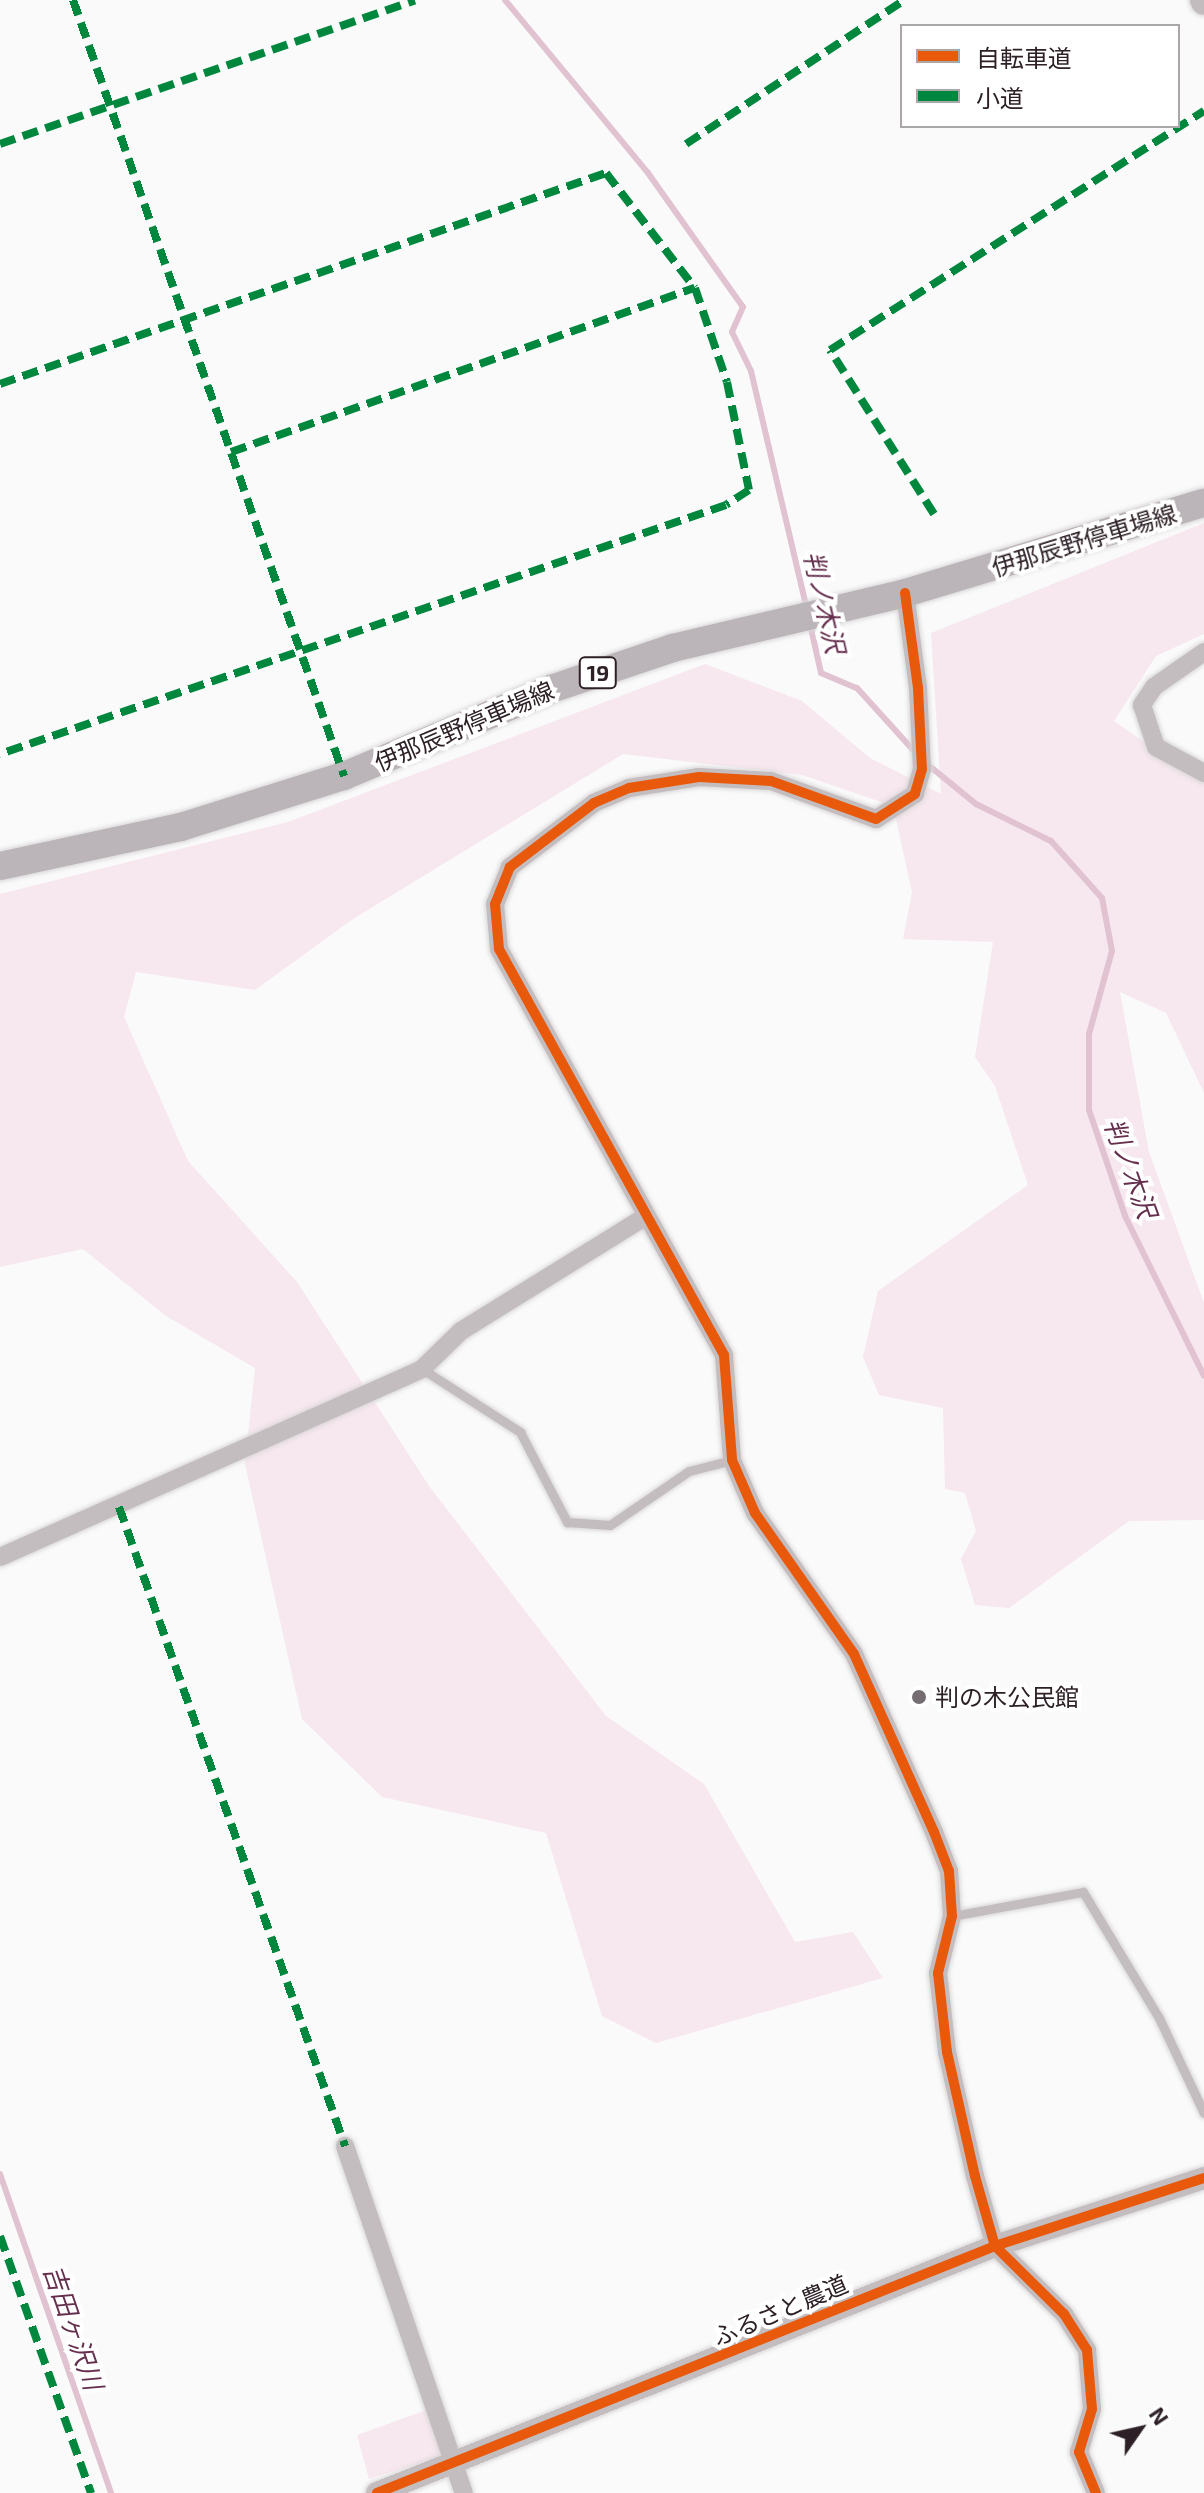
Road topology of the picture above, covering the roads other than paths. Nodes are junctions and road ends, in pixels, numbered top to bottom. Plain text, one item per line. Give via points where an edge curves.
1 (1204, 503) edge
2 (905, 593) junction
3 (1204, 652) edge
4 (1204, 773) edge
5 (0, 866) edge
6 (645, 1217) junction
7 (422, 1369) junction
8 (732, 1460) junction
9 (0, 1557) edge
10 (952, 1916) junction
11 (1204, 2113) edge
12 (345, 2146) dead end
13 (1204, 2178) edge
14 (995, 2246) junction
15 (454, 2467) junction
16 (377, 2493) edge
17 (464, 2493) edge
18 (1096, 2493) edge

1 - 2 main road, 伊那辰野停車場線 / 19
2 - 5 main road, 伊那辰野停車場線 / 19 via 673,648 551,689 344,776 181,827
2 - 6 street via 918,688 922,769 915,794 876,819 771,781 699,777 629,788 525,850 500,892 499,949
3 - 4 street via 1154,687 1142,705 1156,747
6 - 7 street via 461,1331
6 - 8 street via 724,1355
7 - 8 lane via 520,1432 567,1522 610,1525 689,1471
7 - 9 street
8 - 10 street via 755,1513 854,1654 949,1871
10 - 11 lane via 1083,1892 1159,2018
10 - 14 street via 938,1973 947,2052
12 - 15 street
13 - 14 street, ふるさと農道
14 - 15 street, ふるさと農道
14 - 18 street via 1064,2314 1087,2350 1092,2409 1079,2452
15 - 16 street, ふるさと農道
15 - 17 street

